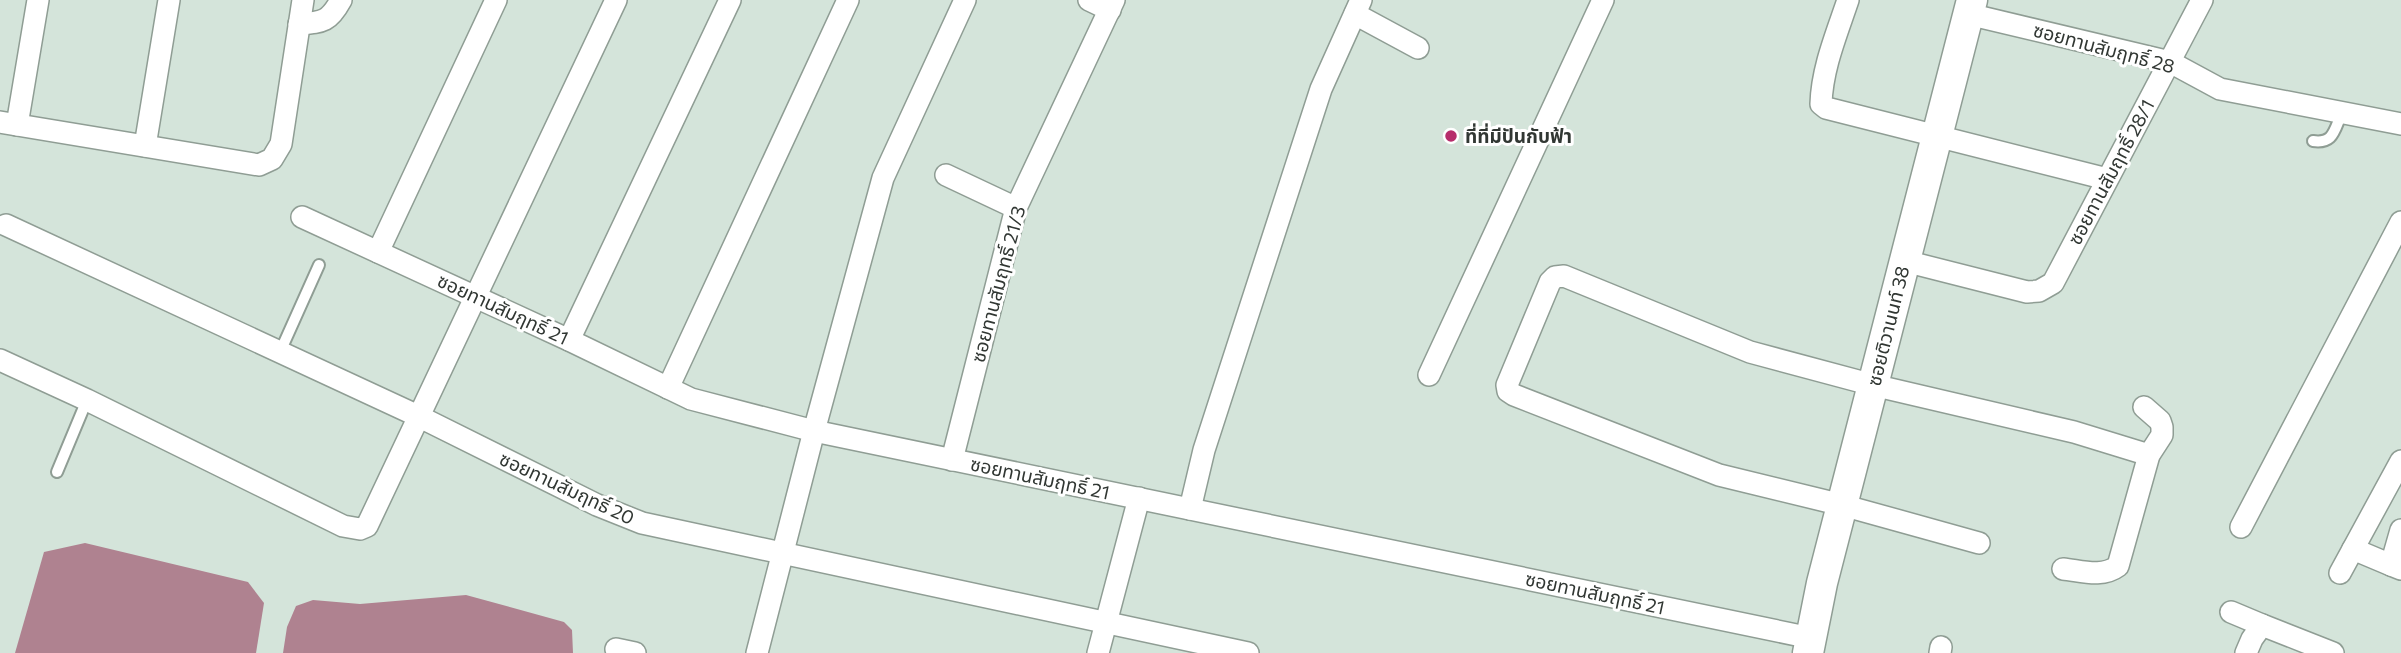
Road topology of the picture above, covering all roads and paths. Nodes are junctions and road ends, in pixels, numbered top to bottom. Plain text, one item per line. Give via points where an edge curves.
1 (38, 0) edge
2 (169, 0) edge
3 (303, 0) edge
4 (341, 0) edge
5 (496, 0) edge
6 (616, 0) edge
7 (730, 0) edge
8 (848, 0) edge
9 (965, 0) edge
10 (1089, 0) edge
11 (1603, 0) edge
12 (1849, 0) edge
13 (2202, 0) edge
14 (1112, 5) edge
15 (1354, 6) edge
16 (1970, 7) edge
17 (299, 24) junction
18 (1418, 48) dead end
19 (2170, 62) junction
20 (2342, 113) junction
21 (9, 123) edge
22 (2401, 124) edge
23 (1937, 138) junction
24 (2313, 141) dead end
25 (145, 146) junction
26 (946, 175) dead end
27 (2108, 180) junction
28 (1016, 208) junction
29 (302, 217) dead end
30 (2401, 222) edge
31 (6, 225) dead end
32 (378, 252) junction
33 (1905, 261) junction
34 (319, 265) dead end
35 (475, 297) junction
36 (569, 340) junction
37 (280, 352) junction
38 (0, 360) edge
39 (1429, 375) dead end
40 (1873, 385) junction
41 (668, 388) junction
42 (87, 400) junction
43 (2144, 407) dead end
44 (418, 416) junction
45 (814, 432) junction
46 (2150, 456) junction
47 (951, 460) junction
48 (2401, 461) edge
49 (57, 471) dead end
50 (1139, 498) junction
51 (1842, 505) junction
52 (1190, 509) junction
53 (2241, 527) dead end
54 (2401, 530) edge
55 (1979, 543) dead end
56 (2353, 549) junction
57 (782, 555) junction
58 (2396, 567) edge
59 (2063, 569) dead end
60 (2340, 573) dead end
61 (2231, 612) dead end
62 (1106, 623) junction
63 (2262, 625) junction
64 (1810, 645) edge
65 (757, 653) edge
66 (1098, 653) edge
67 (1248, 653) edge
68 (2246, 653) edge
69 (2333, 653) edge

1 - 21 street
2 - 25 street
3 - 17 street
4 - 17 street via 332,16 319,23
5 - 32 street
6 - 35 street
7 - 36 street
8 - 41 street
9 - 45 street via 883,178
10 - 14 street
11 - 39 street
12 - 23 street via 1832,47 1822,104
13 - 19 street, ซอยทานสัมฤทธิ์ 28/1
14 - 28 street, ซอยทานสัมฤทธิ์ 21/3
15 - 18 street
15 - 52 street via 1321,89 1204,450
16 - 19 street, ซอยทานสัมฤทธิ์ 28
16 - 23 street, ซอยติวานนท์ 38
17 - 25 street via 281,144 272,159 258,165
19 - 20 street, ซอยทานสัมฤทธิ์ 28 via 2220,89
19 - 27 street, ซอยทานสัมฤทธิ์ 28/1
20 - 22 street, ซอยทานสัมฤทธิ์ 28
20 - 24 lane via 2330,139
21 - 25 street
23 - 27 street
23 - 33 street, ซอยติวานนท์ 38
26 - 28 street
27 - 33 street, ซอยทานสัมฤทธิ์ 28/1 via 2053,283 2039,291 2027,292
28 - 47 street, ซอยทานสัมฤทธิ์ 21/3
29 - 32 street, ซอยทานสัมฤทธิ์ 21
30 - 53 street
31 - 37 street, ซอยทานสัมฤทธิ์ 20
32 - 35 street, ซอยทานสัมฤทธิ์ 21
33 - 40 street, ซอยติวานนท์ 38
34 - 37 lane
35 - 36 street, ซอยทานสัมฤทธิ์ 21
35 - 44 street
36 - 41 street, ซอยทานสัมฤทธิ์ 21
37 - 44 street, ซอยทานสัมฤทธิ์ 20
38 - 42 street
40 - 46 street via 2074,432
40 - 51 street, ซอยติวานนท์ 38
40 - 51 street via 1750,352 1564,276 1550,282 1507,385 1514,395 1719,475
41 - 45 street, ซอยทานสัมฤทธิ์ 21 via 691,400
42 - 44 street via 351,528 367,526 374,515
42 - 49 lane
43 - 46 street via 2162,427
44 - 57 street, ซอยทานสัมฤทธิ์ 20 via 642,523
45 - 47 street, ซอยทานสัมฤทธิ์ 21
45 - 57 street
46 - 59 street via 2118,566 2109,573
47 - 50 street, ซอยทานสัมฤทธิ์ 21
48 - 56 street
50 - 52 street, ซอยทานสัมฤทธิ์ 21
50 - 62 street
51 - 55 street
51 - 64 street, ซอยติวานนท์ 38
52 - 64 street, ซอยทานสัมฤทธิ์ 21
54 - 58 street
56 - 58 street
56 - 60 street
57 - 62 street, ซอยทานสัมฤทธิ์ 20
57 - 65 street
61 - 63 street
62 - 66 street
62 - 67 street, ซอยทานสัมฤทธิ์ 20
63 - 68 street
63 - 69 street

